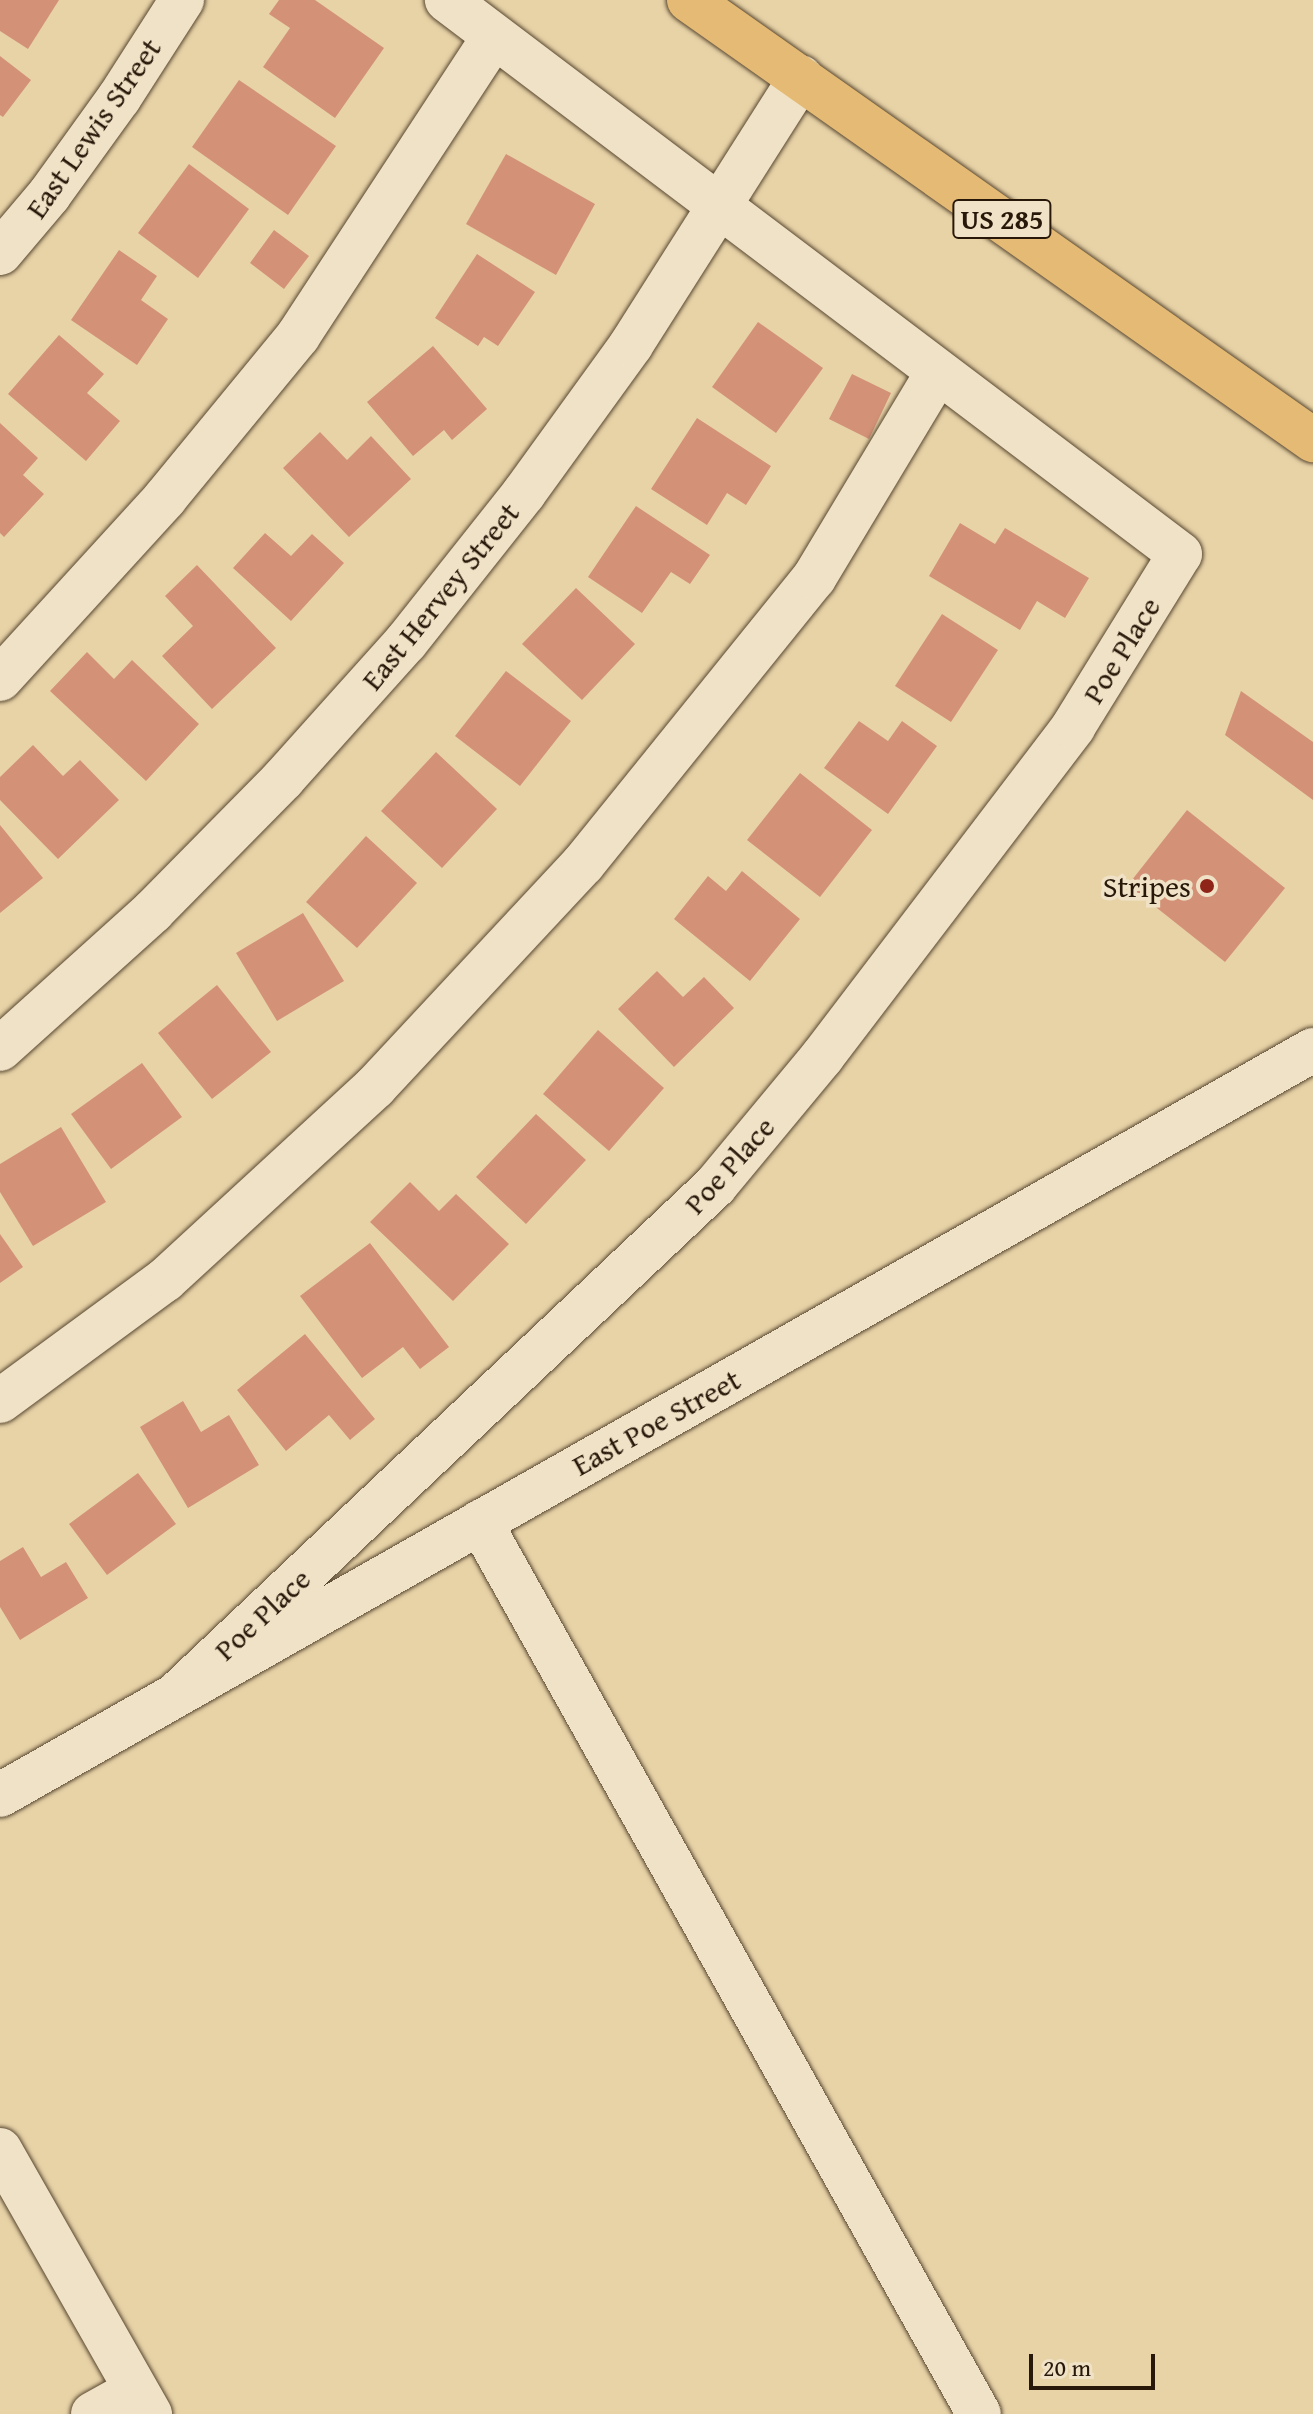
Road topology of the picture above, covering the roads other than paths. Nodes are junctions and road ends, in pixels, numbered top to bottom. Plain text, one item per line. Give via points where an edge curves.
1 (182, 0) edge
2 (447, 0) edge
3 (689, 0) edge
4 (494, 36) junction
5 (801, 77) junction
6 (718, 206) junction
7 (0, 253) edge
8 (938, 372) junction
9 (1313, 440) edge
10 (0, 679) edge
11 (0, 1049) edge
12 (1313, 1050) edge
13 (0, 1401) edge
14 (480, 1522) junction
15 (180, 1691) junction
16 (0, 1795) edge
17 (0, 2150) edge
18 (143, 2402) edge
19 (93, 2414) edge
20 (979, 2414) edge

1 - 7 street, East Lewis Street via 49,195
2 - 4 street
3 - 5 main road, US 285
4 - 6 street
4 - 10 street via 298,336 165,498
5 - 6 street, East Hervey Street
5 - 9 main road, US 285
6 - 8 street
6 - 11 street, East Hervey Street via 631,345 524,493 406,642 283,779 164,900
8 - 13 street via 814,578 583,864 364,1098 165,1280
8 - 15 street, Poe Place via 1180,554 1073,727 822,1057 715,1186
12 - 14 street, East Poe Street
14 - 15 street, East Poe Street
14 - 20 street
15 - 16 street, East Poe Street
17 - 18 street
18 - 19 street

